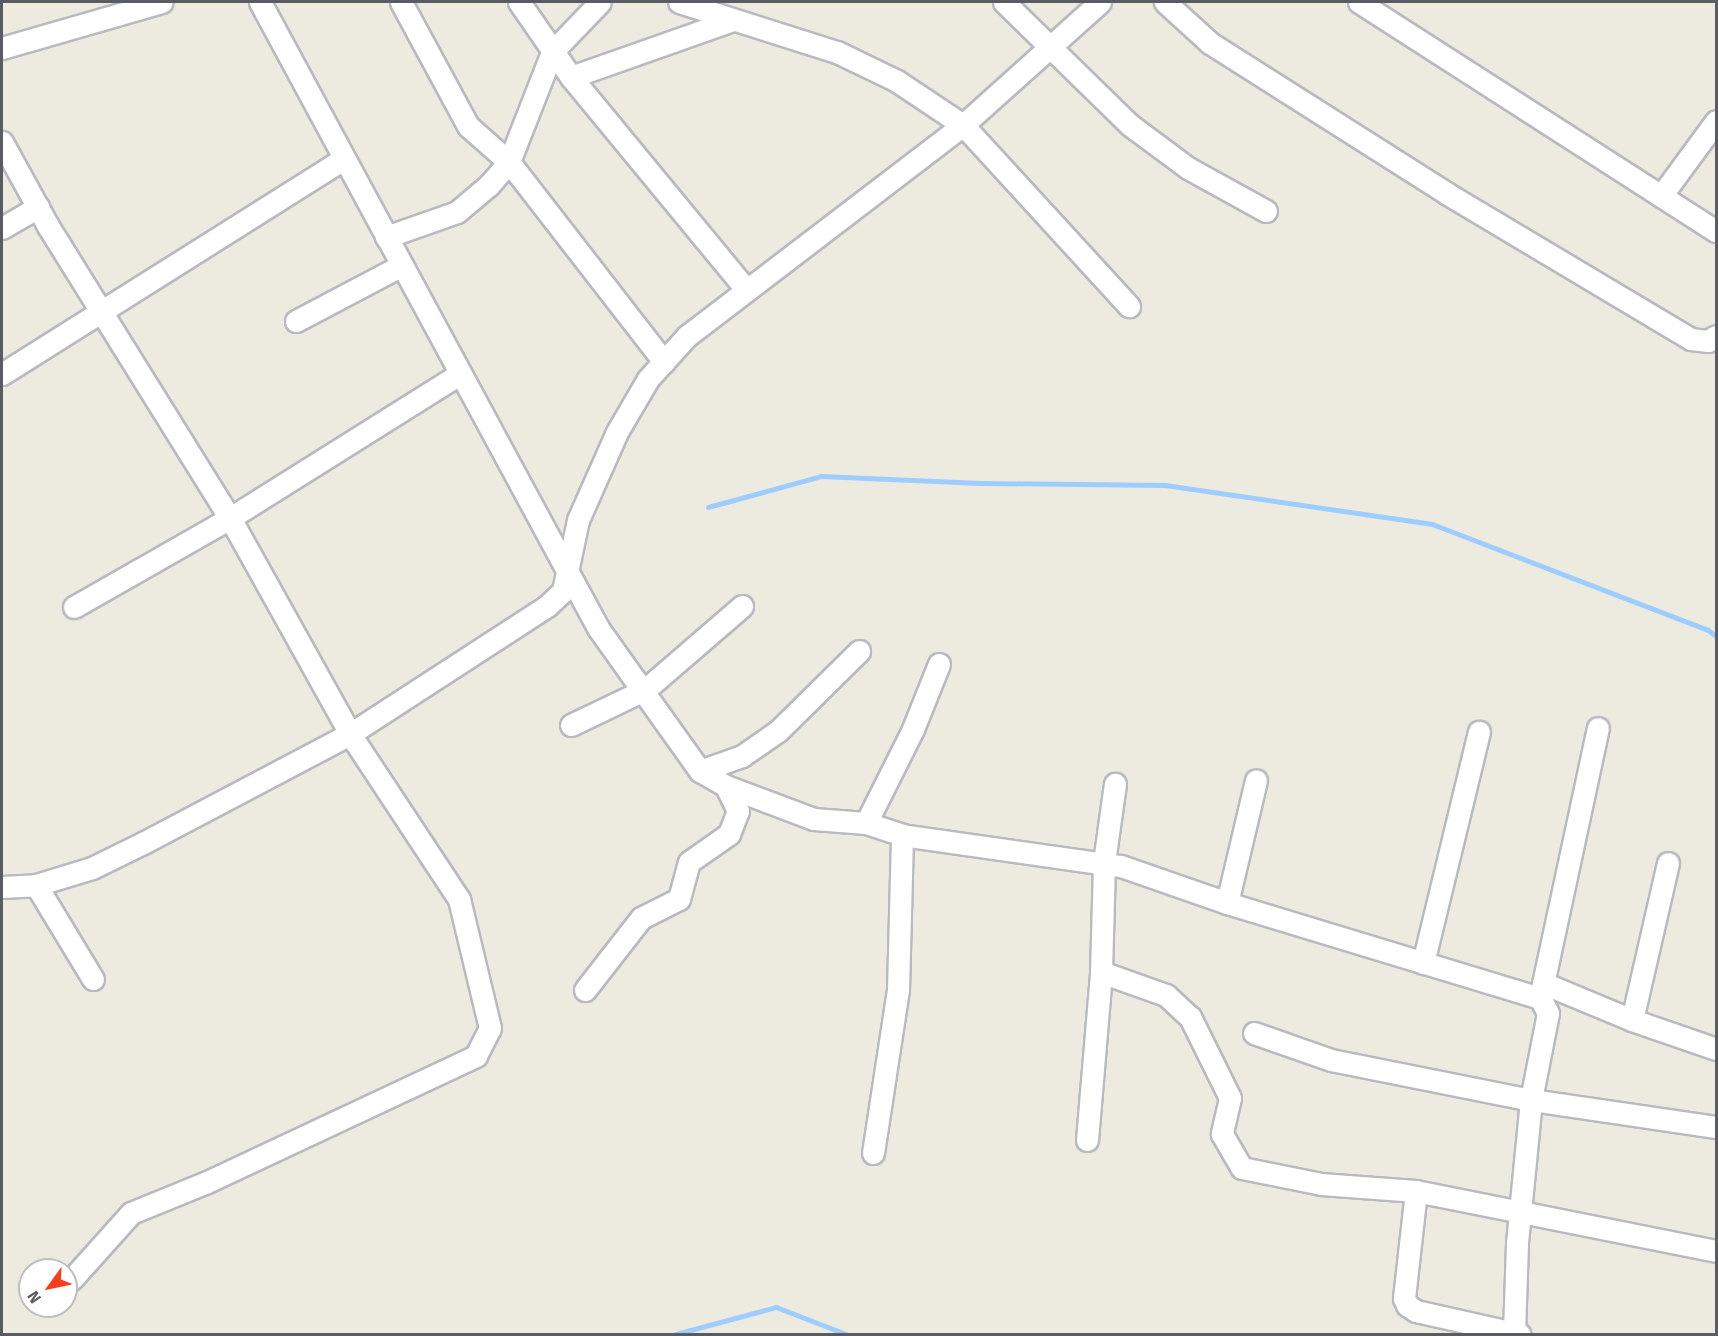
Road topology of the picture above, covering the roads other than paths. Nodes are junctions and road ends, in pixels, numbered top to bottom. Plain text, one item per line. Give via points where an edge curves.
1 (161, 2) edge
2 (260, 2) edge
3 (401, 2) edge
4 (519, 2) edge
5 (600, 2) edge
6 (679, 2) edge
7 (1004, 2) edge
8 (1100, 2) edge
9 (1165, 2) edge
10 (1362, 2) edge
11 (733, 20) junction
12 (1051, 46) junction
13 (2, 48) edge
14 (552, 52) junction
15 (571, 77) junction
16 (1716, 121) edge
17 (963, 125) junction
18 (2, 142) edge
19 (344, 159) junction
20 (508, 162) junction
21 (1661, 196) junction
22 (38, 207) junction
23 (1266, 211) dead end
24 (2, 228) edge
25 (1716, 231) edge
26 (386, 237) junction
27 (402, 265) junction
28 (745, 288) junction
29 (1129, 306) dead end
30 (101, 310) junction
31 (296, 321) dead end
32 (1716, 336) edge
33 (664, 362) junction
34 (459, 374) junction
35 (2, 375) edge
36 (230, 518) junction
37 (569, 573) junction
38 (742, 606) dead end
39 (74, 607) dead end
40 (859, 651) dead end
41 (939, 664) dead end
42 (646, 689) junction
43 (571, 725) dead end
44 (1598, 728) dead end
45 (1479, 732) dead end
46 (350, 734) junction
47 (700, 771) junction
48 (1256, 780) dead end
49 (1115, 784) dead end
50 (726, 786) junction
51 (866, 823) junction
52 (902, 835) junction
53 (1104, 862) junction
54 (1668, 863) dead end
55 (36, 885) junction
56 (2, 887) edge
57 (1227, 903) junction
58 (1423, 963) junction
59 (1101, 972) junction
60 (93, 979) dead end
61 (585, 990) dead end
62 (1541, 991) junction
63 (1632, 1020) junction
64 (1254, 1033) dead end
65 (1716, 1049) edge
66 (1531, 1100) junction
67 (1716, 1127) edge
68 (1087, 1140) dead end
69 (873, 1153) dead end
70 (1416, 1191) junction
71 (1521, 1214) junction
72 (1716, 1251) edge
73 (78, 1272) edge
74 (1516, 1334) edge

1 - 13 street
2 - 19 street
3 - 20 street via 468,126
4 - 14 street
5 - 14 street
6 - 11 street
7 - 12 street
8 - 12 street
9 - 32 street via 1210,43 1446,193 1691,339 1708,340
10 - 21 street
11 - 15 street
11 - 17 street via 837,52 897,81
12 - 17 street
12 - 23 street via 1130,125 1188,168
14 - 15 street
14 - 20 street
15 - 28 street
16 - 21 street
17 - 28 street
17 - 29 street
18 - 22 street
19 - 26 street
19 - 30 street
20 - 26 street via 457,212
20 - 33 street
21 - 25 street
22 - 24 street
22 - 30 street
26 - 27 street
27 - 31 street
27 - 34 street
28 - 33 street via 687,336
30 - 35 street
30 - 36 street
33 - 37 street via 648,379 617,432 578,520
34 - 36 street
34 - 37 street
36 - 39 street
36 - 46 street
37 - 42 street via 598,628
37 - 46 street via 562,591 547,606
38 - 42 street
40 - 47 street via 778,731 742,756
41 - 51 street via 913,729
42 - 43 street
42 - 47 street
44 - 62 street
45 - 58 street
46 - 55 street via 92,868
46 - 73 street via 459,898 490,1028 476,1056 207,1182 131,1213
47 - 50 street
48 - 57 street
49 - 53 street
50 - 51 street via 814,819
50 - 61 street via 738,811 729,834 689,862 679,899 641,918
51 - 52 street
52 - 53 street
52 - 69 street via 898,990
53 - 57 street
53 - 59 street
54 - 63 street
55 - 56 street
55 - 60 street
57 - 58 street
58 - 62 street
59 - 68 street
59 - 70 street via 1166,995 1190,1017 1230,1098 1222,1134 1242,1168 1321,1184
62 - 63 street
62 - 66 street via 1548,1013
63 - 65 street
64 - 66 street via 1331,1060
66 - 67 street
66 - 71 street
70 - 71 street
70 - 74 street via 1404,1299 1407,1305 1416,1311
71 - 72 street
71 - 74 street

